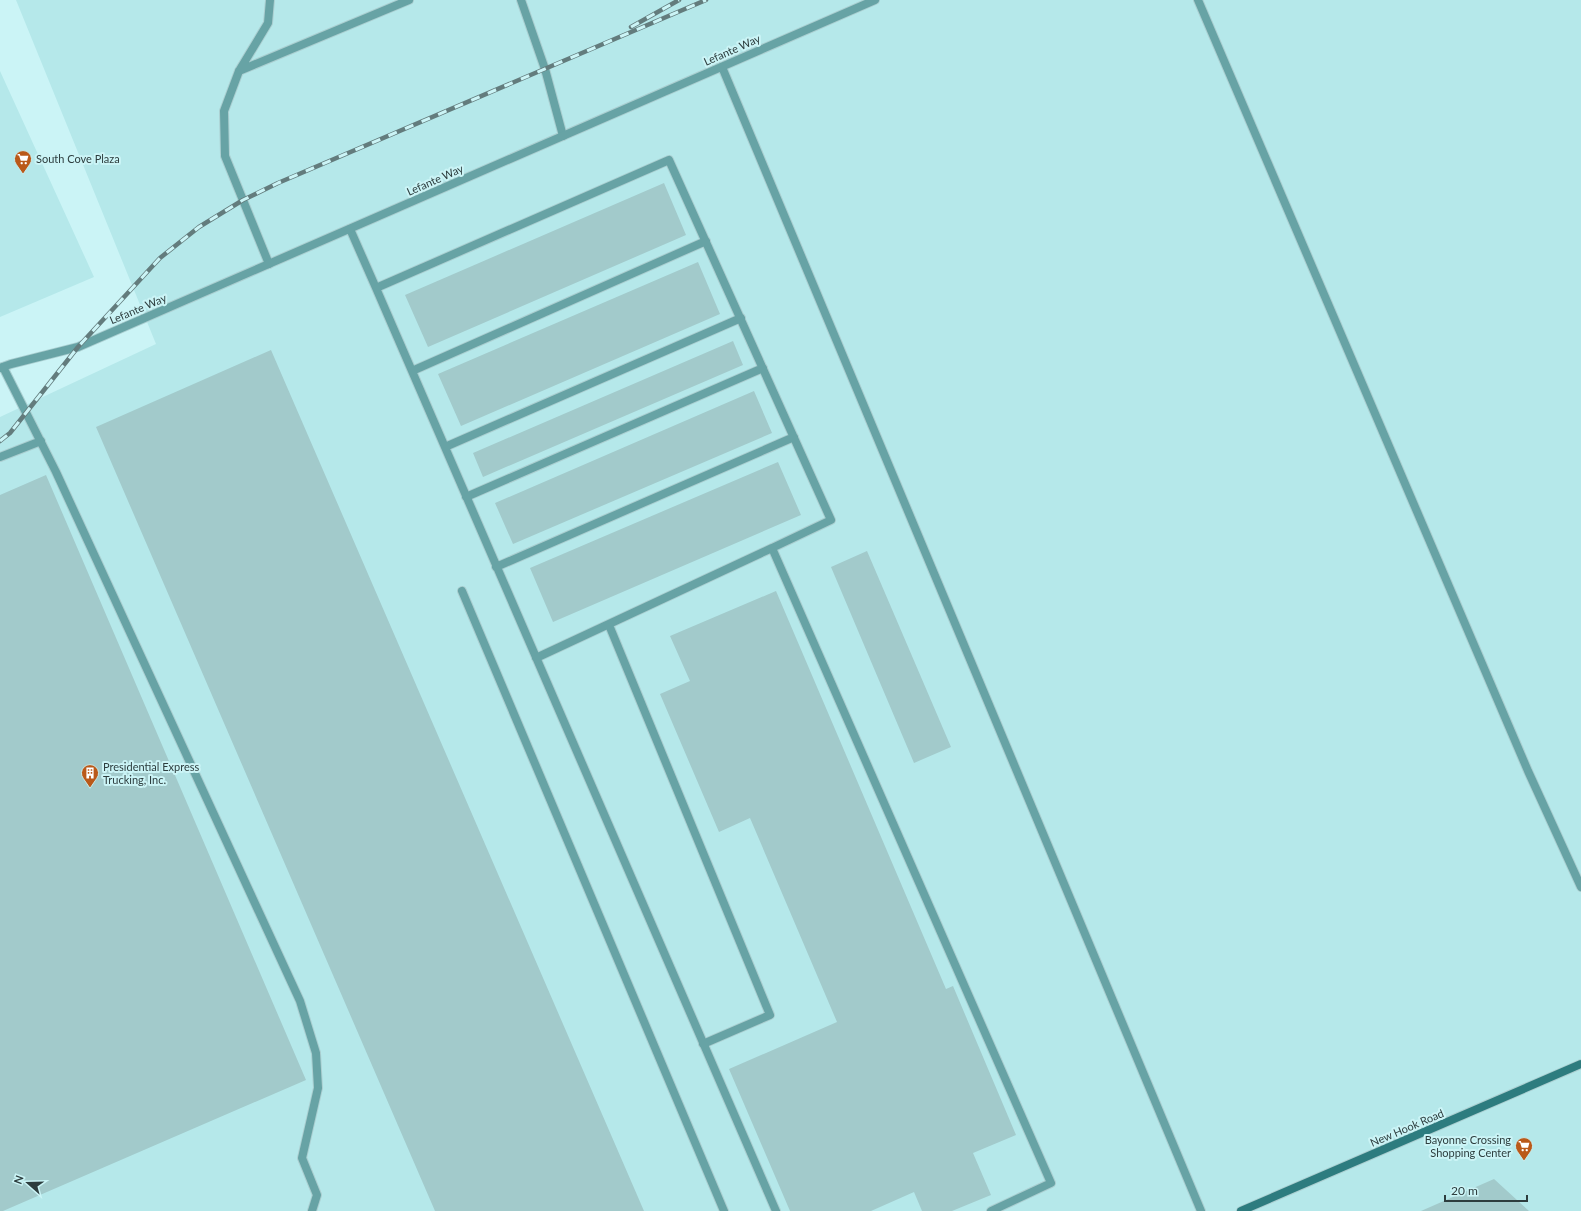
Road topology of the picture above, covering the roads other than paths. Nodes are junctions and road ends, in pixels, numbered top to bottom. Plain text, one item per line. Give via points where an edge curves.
1 (270, 0) edge
2 (409, 0) edge
3 (521, 0) edge
4 (875, 0) edge
5 (1198, 0) edge
6 (866, 2) edge
7 (722, 67) junction
8 (238, 71) junction
9 (563, 136) junction
10 (350, 229) junction
11 (706, 241) junction
12 (269, 264) junction
13 (376, 288) junction
14 (741, 318) junction
15 (2, 368) edge
16 (763, 368) junction
17 (412, 371) junction
18 (794, 437) junction
19 (41, 441) junction
20 (445, 448) junction
21 (0, 457) edge
22 (466, 497) junction
23 (772, 548) junction
24 (496, 567) junction
25 (462, 592) dead end
26 (609, 625) junction
27 (536, 658) junction
28 (1581, 887) edge
29 (703, 1044) junction
30 (1581, 1064) edge
31 (312, 1211) edge
32 (724, 1211) edge
33 (776, 1211) edge
34 (991, 1211) edge
35 (1201, 1211) edge
36 (1241, 1211) edge

1 - 8 street via 268,23
2 - 8 street
3 - 9 street via 545,70
4 - 6 street, Lefante Way
5 - 28 street via 1524,763
6 - 7 street, Lefante Way
7 - 9 street, Lefante Way
7 - 35 street
8 - 12 street via 224,111 225,156
9 - 10 street, Lefante Way
10 - 12 street, Lefante Way
10 - 13 street
11 - 13 street via 669,160
11 - 14 street
11 - 17 street
12 - 15 street, Lefante Way via 78,347
13 - 17 street
14 - 16 street
14 - 20 street
15 - 19 street
16 - 18 street
16 - 22 street
17 - 20 street
18 - 23 street via 831,520
18 - 24 street
19 - 21 street
19 - 31 street via 300,1001 316,1053 318,1088 302,1158 317,1195
20 - 22 street
22 - 24 street
23 - 26 street
23 - 34 street via 1052,1183
24 - 27 street
25 - 32 street
26 - 27 street
26 - 29 street via 770,1015
27 - 29 street
29 - 33 street
30 - 36 street, New Hook Road

